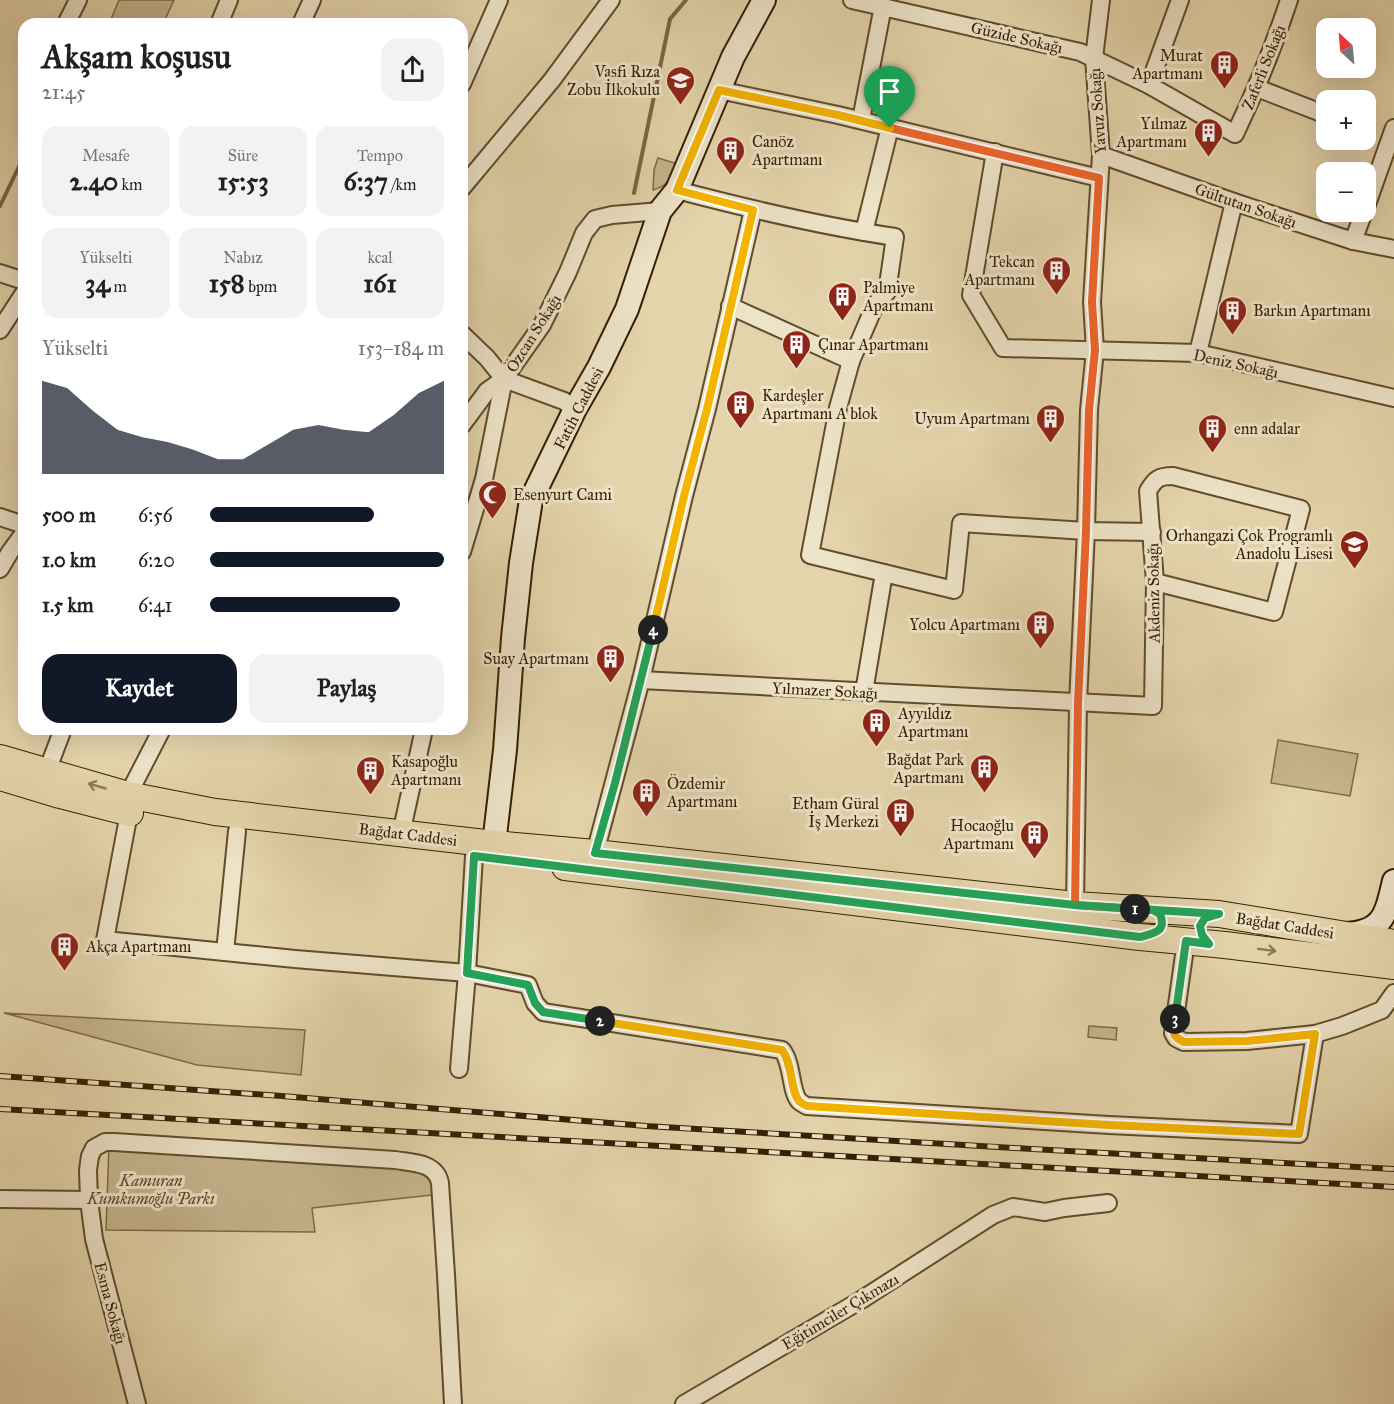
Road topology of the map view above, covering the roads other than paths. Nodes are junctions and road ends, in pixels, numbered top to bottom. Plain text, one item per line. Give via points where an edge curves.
1 (78, 0) edge
2 (229, 0) edge
3 (312, 0) edge
4 (499, 0) edge
5 (611, 0) edge
6 (764, 0) edge
7 (852, 0) edge
8 (1101, 0) edge
9 (1180, 0) edge
10 (1289, 0) edge
11 (883, 6) junction
12 (69, 18) edge
13 (222, 18) edge
14 (304, 18) edge
15 (1094, 58) junction
16 (468, 70) edge
17 (1149, 85) junction
18 (1257, 88) junction
19 (719, 90) junction
20 (1316, 111) edge
21 (861, 120) junction
22 (890, 128) junction
23 (1394, 128) edge
24 (1235, 134) joint
25 (995, 152) junction
26 (1101, 155) junction
27 (1099, 178) junction
28 (1376, 180) edge
29 (468, 181) edge
30 (677, 190) junction
31 (1234, 202) junction
32 (753, 210) junction
33 (660, 211) junction
34 (1361, 222) edge
35 (864, 232) junction
36 (1353, 241) junction
37 (1394, 249) edge
38 (0, 273) edge
39 (18, 279) edge
40 (18, 302) edge
41 (730, 306) junction
42 (0, 330) edge
43 (468, 340) edge
44 (1095, 350) junction
45 (1198, 353) junction
46 (851, 361) junction
47 (504, 379) junction
48 (1394, 398) edge
49 (575, 409) junction
50 (468, 416) edge
51 (468, 419) edge
52 (496, 423) junction
53 (0, 517) edge
54 (18, 523) edge
55 (1086, 531) junction
56 (468, 532) edge
57 (1152, 532) junction
58 (18, 542) edge
59 (0, 569) edge
60 (884, 573) junction
61 (1155, 582) junction
62 (641, 680) junction
63 (864, 692) junction
64 (1078, 703) junction
65 (1153, 706) joint
66 (61, 735) edge
67 (159, 735) edge
68 (423, 735) edge
69 (0, 758) edge
70 (0, 777) edge
71 (44, 780) junction
72 (129, 804) junction
73 (237, 831) junction
74 (401, 834) junction
75 (484, 850) junction
76 (595, 853) junction
77 (1394, 881) edge
78 (1075, 905) junction
79 (1153, 910) junction
80 (1219, 914) junction
81 (1338, 934) junction
82 (1390, 935) edge
83 (1140, 937) junction
84 (1198, 942) junction
85 (225, 952) junction
86 (1352, 960) junction
87 (1394, 966) edge
88 (467, 973) junction
89 (1394, 993) edge
90 (1315, 1034) junction
91 (459, 1069) dead end
92 (0, 1199) edge
93 (89, 1200) junction
94 (1108, 1203) dead end
95 (137, 1404) edge
96 (453, 1404) edge
97 (684, 1404) edge

1 - 12 street
2 - 13 street
3 - 14 street
4 - 16 street
5 - 29 street via 552,80
6 - 19 main road, Fatih Caddesi
7 - 11 street, Güzide Sokağı
8 - 15 street, Yavuz Sokağı
9 - 17 street
10 - 18 street, Zaferli Sokağı
11 - 15 street, Güzide Sokağı
11 - 21 street
15 - 17 street, Güzide Sokağı
15 - 26 street, Yavuz Sokağı
17 - 24 street, Güzide Sokağı
18 - 20 street
18 - 24 street, Zaferli Sokağı
19 - 21 street
19 - 30 main road, Fatih Caddesi
21 - 22 street
22 - 25 street
22 - 35 street
23 - 28 street
25 - 27 street
25 - 44 street, Deniz Sokağı via 971,296 1004,348
26 - 27 street, Yavuz Sokağı
26 - 31 street, Gültutan Sokağı
27 - 44 street, Yavuz Sokağı via 1092,302
30 - 32 street
30 - 33 main road, Fatih Caddesi
31 - 36 street, Gültutan Sokağı
31 - 45 street
32 - 35 street
32 - 41 street
33 - 47 street, Özcan Sokağı via 595,219 584,233 542,325
33 - 49 main road, Fatih Caddesi via 627,309
34 - 36 street
35 - 46 street via 895,237 887,291 875,305
36 - 37 street, Gültutan Sokağı
38 - 39 street
40 - 42 street
41 - 46 street
41 - 62 street
43 - 47 street
44 - 45 street, Deniz Sokağı
44 - 55 street, Yavuz Sokağı via 1089,410
45 - 48 street, Deniz Sokağı
46 - 60 street via 838,408 810,555
47 - 49 street via 564,401
47 - 50 street via 487,391
47 - 52 street, Özcan Sokağı
49 - 75 main road, Fatih Caddesi via 529,507 519,574 505,750
51 - 52 street
52 - 56 street, Özcan Sokağı
53 - 54 street
55 - 57 street
55 - 60 street via 961,523 954,590
55 - 64 street, Yavuz Sokağı
57 - 61 street, Akdeniz Sokağı
57 - 61 street, Akdeniz Sokağı via 1148,491 1163,476 1301,509 1274,612
58 - 59 street
60 - 63 street
61 - 65 street, Akdeniz Sokağı
62 - 63 street, Yılmazer Sokağı
62 - 76 street
63 - 64 street, Yılmazer Sokağı
64 - 65 street, Yılmazer Sokağı
64 - 78 street, Yavuz Sokağı
66 - 71 street
67 - 72 street
68 - 74 street
69 - 71 main road, Bağdat Caddesi
70 - 71 main road, Bağdat Caddesi
71 - 72 main road, Bağdat Caddesi
72 - 73 main road, Bağdat Caddesi
72 - 74 main road, Bağdat Caddesi
72 - 85 street via 105,940
73 - 75 main road, Bağdat Caddesi
73 - 85 street
74 - 75 main road, Bağdat Caddesi
75 - 76 main road, Bağdat Caddesi
75 - 83 main road, Bağdat Caddesi
75 - 88 street
76 - 78 main road, Bağdat Caddesi
77 - 81 main road via 1388,908 1380,921 1361,933
78 - 79 main road, Bağdat Caddesi
79 - 80 main road, Bağdat Caddesi
79 - 83 main road via 1160,914 1161,928
80 - 81 main road, Bağdat Caddesi
80 - 84 main road via 1205,918
81 - 82 main road, Bağdat Caddesi
82 - 86 main road via 1378,951
83 - 84 main road, Bağdat Caddesi
84 -> 86 main road, Bağdat Caddesi
84 - 90 street via 1173,1033 1176,1038 1184,1042 1247,1041
85 - 88 street
86 - 87 main road, Bağdat Caddesi
88 - 90 street via 528,985 543,1012 782,1050 796,1095 807,1106 1299,1134
88 - 91 street
89 - 90 street via 1382,1010
92 - 93 street
93 - 95 street, Esma Sokağı via 94,1239
93 - 96 street, Esma Sokağı via 90,1156 94,1148 105,1142 423,1164 434,1171 440,1183
94 - 97 street, Eğitimciler Çıkmazı via 1045,1212 1013,1207 993,1215 861,1300

